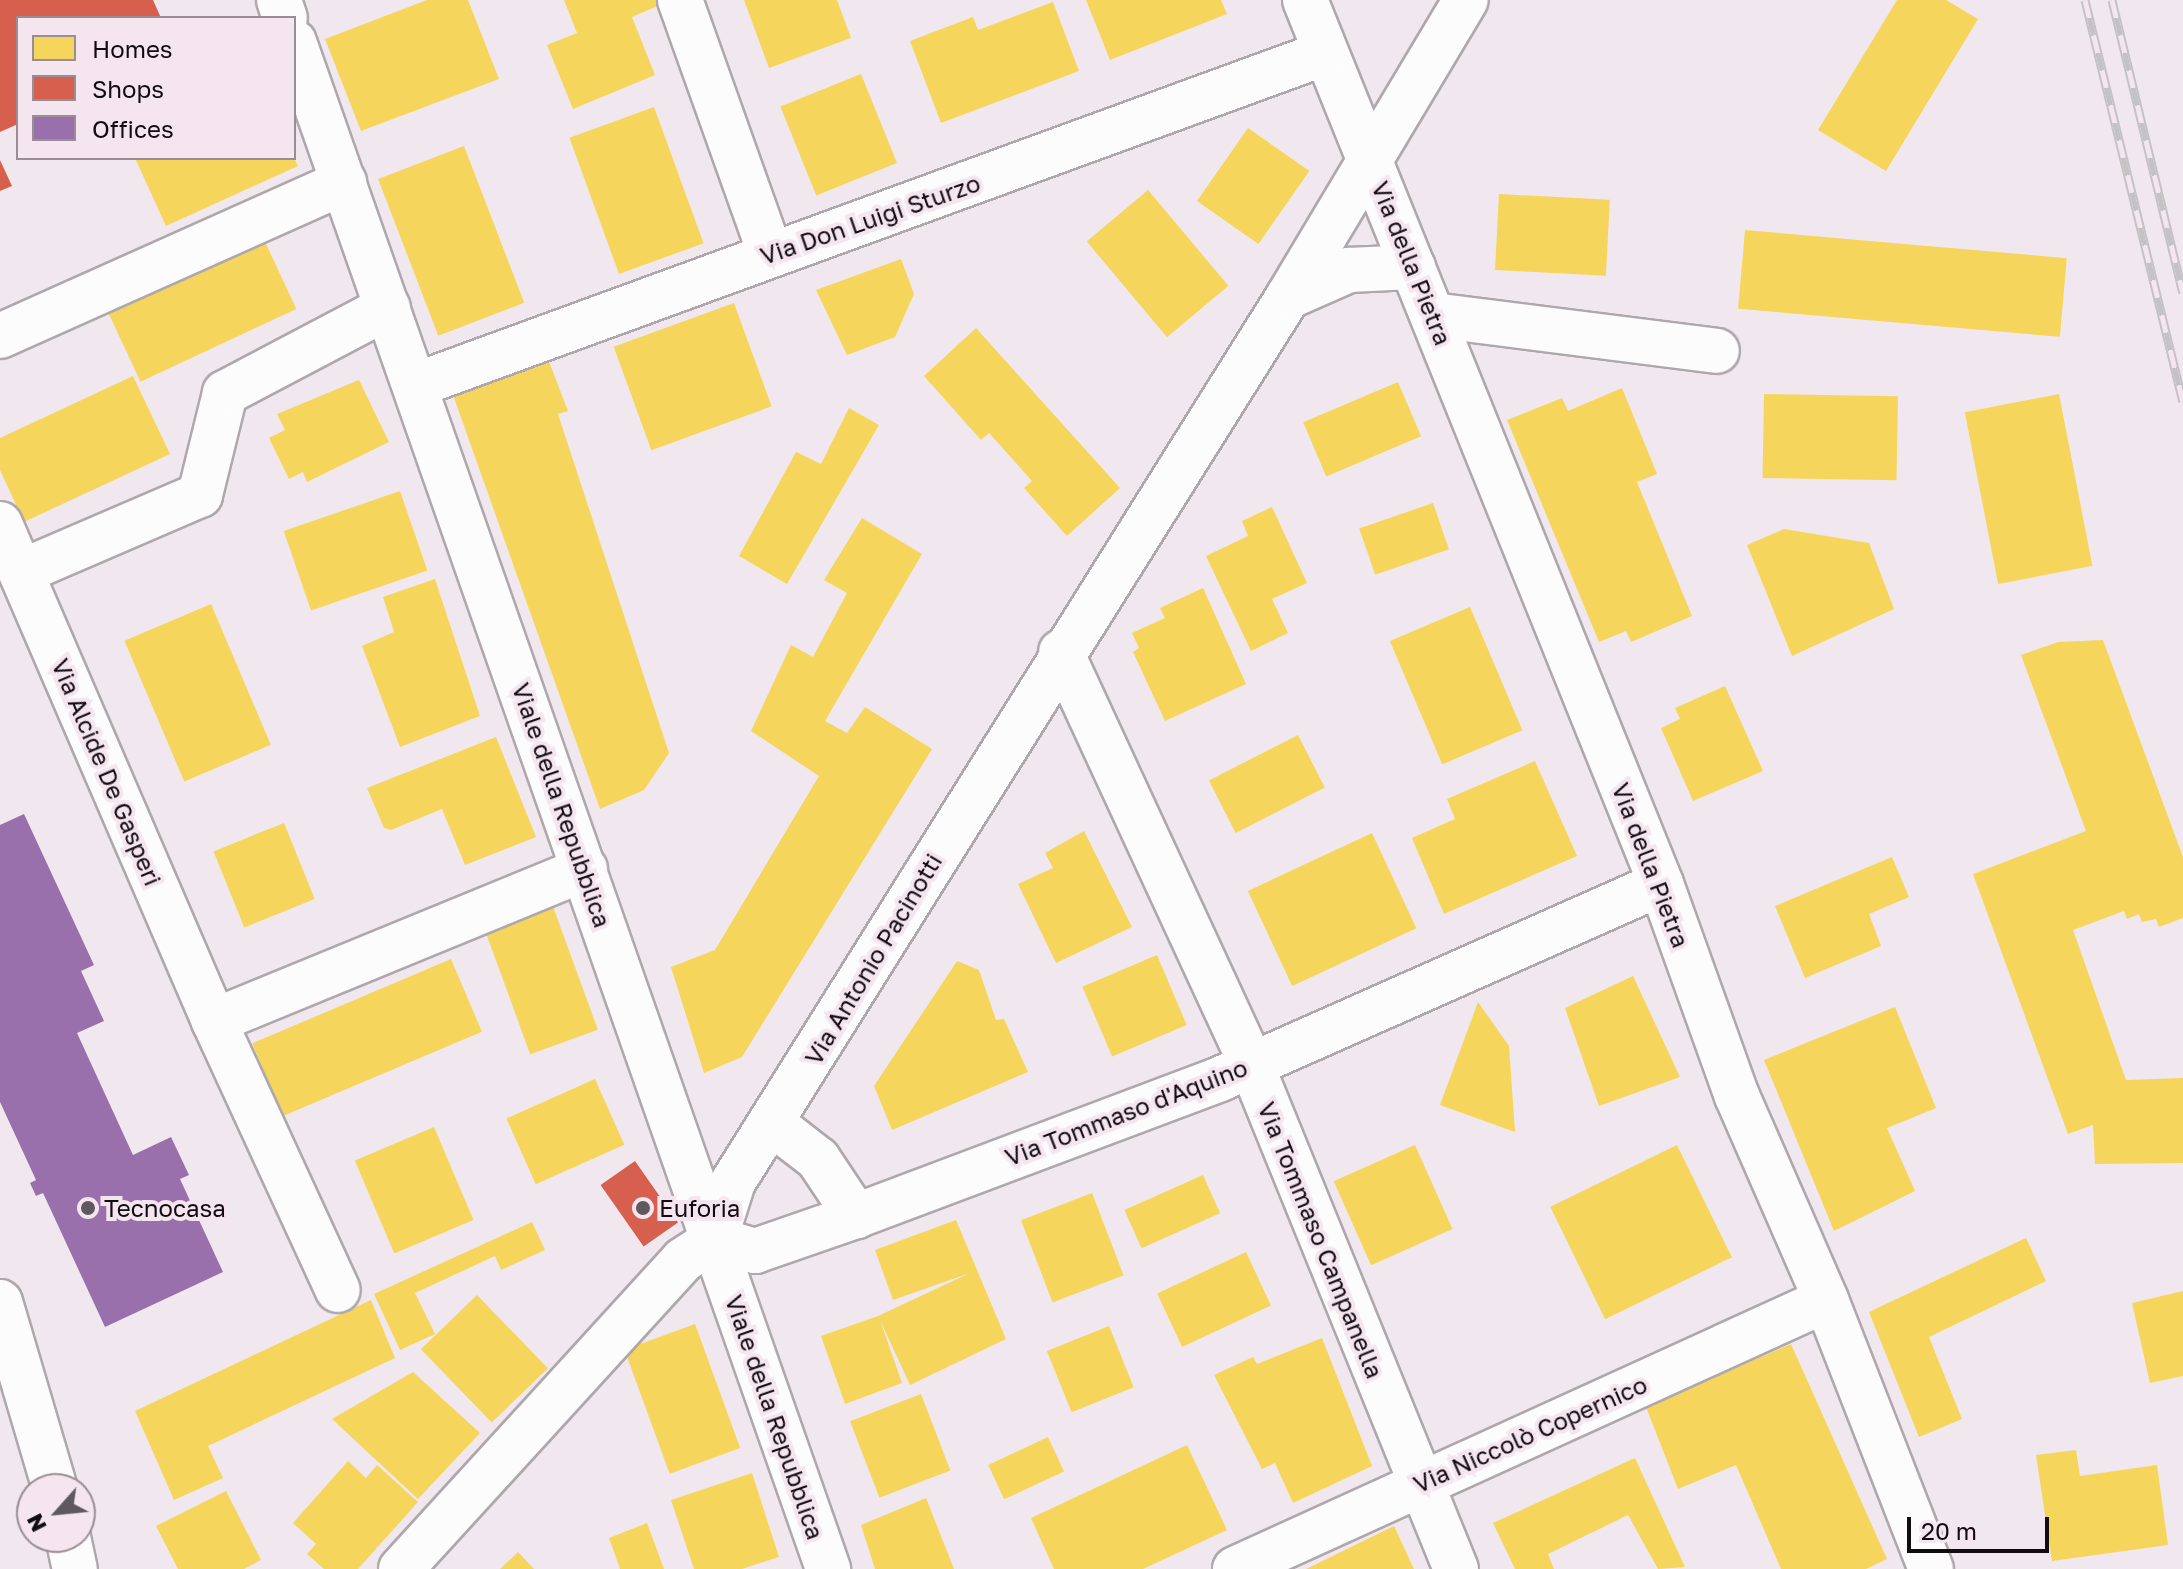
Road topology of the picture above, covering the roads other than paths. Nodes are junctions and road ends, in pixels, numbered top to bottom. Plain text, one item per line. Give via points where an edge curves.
1 (680, 0) edge
2 (1305, 0) edge
3 (1466, 0) edge
4 (296, 48) edge
5 (1325, 53) junction
6 (1370, 162) junction
7 (344, 182) junction
8 (770, 253) junction
9 (1413, 267) junction
10 (1288, 297) junction
11 (388, 307) junction
12 (1433, 315) junction
13 (0, 336) edge
14 (1717, 351) dead end
15 (416, 385) junction
16 (0, 524) edge
17 (21, 572) junction
18 (1061, 652) junction
19 (585, 869) junction
20 (1661, 884) junction
21 (214, 1021) junction
22 (1251, 1064) junction
23 (773, 1124) junction
24 (856, 1216) junction
25 (715, 1239) junction
26 (338, 1290) dead end
27 (1826, 1300) junction
28 (0, 1302) edge
29 (50, 1473) edge
30 (1418, 1484) junction
31 (401, 1569) edge
32 (828, 1569) edge
33 (1235, 1569) edge
34 (1456, 1569) edge
35 (1931, 1569) edge

1 - 8 street
2 - 5 street, Via della Pietra
3 - 6 street, Via Antonio Pacinotti
4 - 7 street, Viale della Repubblica
5 - 6 street, Via della Pietra
5 - 8 street, Via Don Luigi Sturzo via 1018,169
6 - 9 street, Via della Pietra
6 - 10 street, Via Antonio Pacinotti
7 - 11 street, Viale della Repubblica
7 - 13 street
8 - 15 street, Via Don Luigi Sturzo
9 - 10 street via 1349,270
9 - 12 street, Via della Pietra
10 - 18 street, Via Antonio Pacinotti
11 - 15 street, Viale della Repubblica
11 - 17 street via 225,393 200,495
12 - 14 street
12 - 20 street, Via della Pietra
15 - 19 street, Viale della Repubblica
16 - 17 street, Via Alcide De Gasperi
17 - 21 street, Via Alcide De Gasperi
18 - 22 street, Via Tommaso Campanella
18 - 23 street, Via Antonio Pacinotti
19 - 21 street
19 - 25 street, Viale della Repubblica
20 - 22 street, Via Tommaso d'Aquino
20 - 27 street, Via della Pietra via 1737,1096
21 - 26 street, Via Alcide De Gasperi
22 - 24 street, Via Tommaso d'Aquino
22 - 30 street, Via Tommaso Campanella
23 - 24 street via 818,1159
23 - 25 street, Via Antonio Pacinotti via 733,1182
24 - 25 street, Via Tommaso d'Aquino via 755,1251
25 - 31 street via 683,1260
25 - 32 street, Viale della Repubblica
27 - 30 street, Via Niccolò Copernico
27 - 35 street, Via della Pietra
28 - 29 street
30 - 33 street, Via Niccolò Copernico
30 - 34 street, Via Tommaso Campanella

